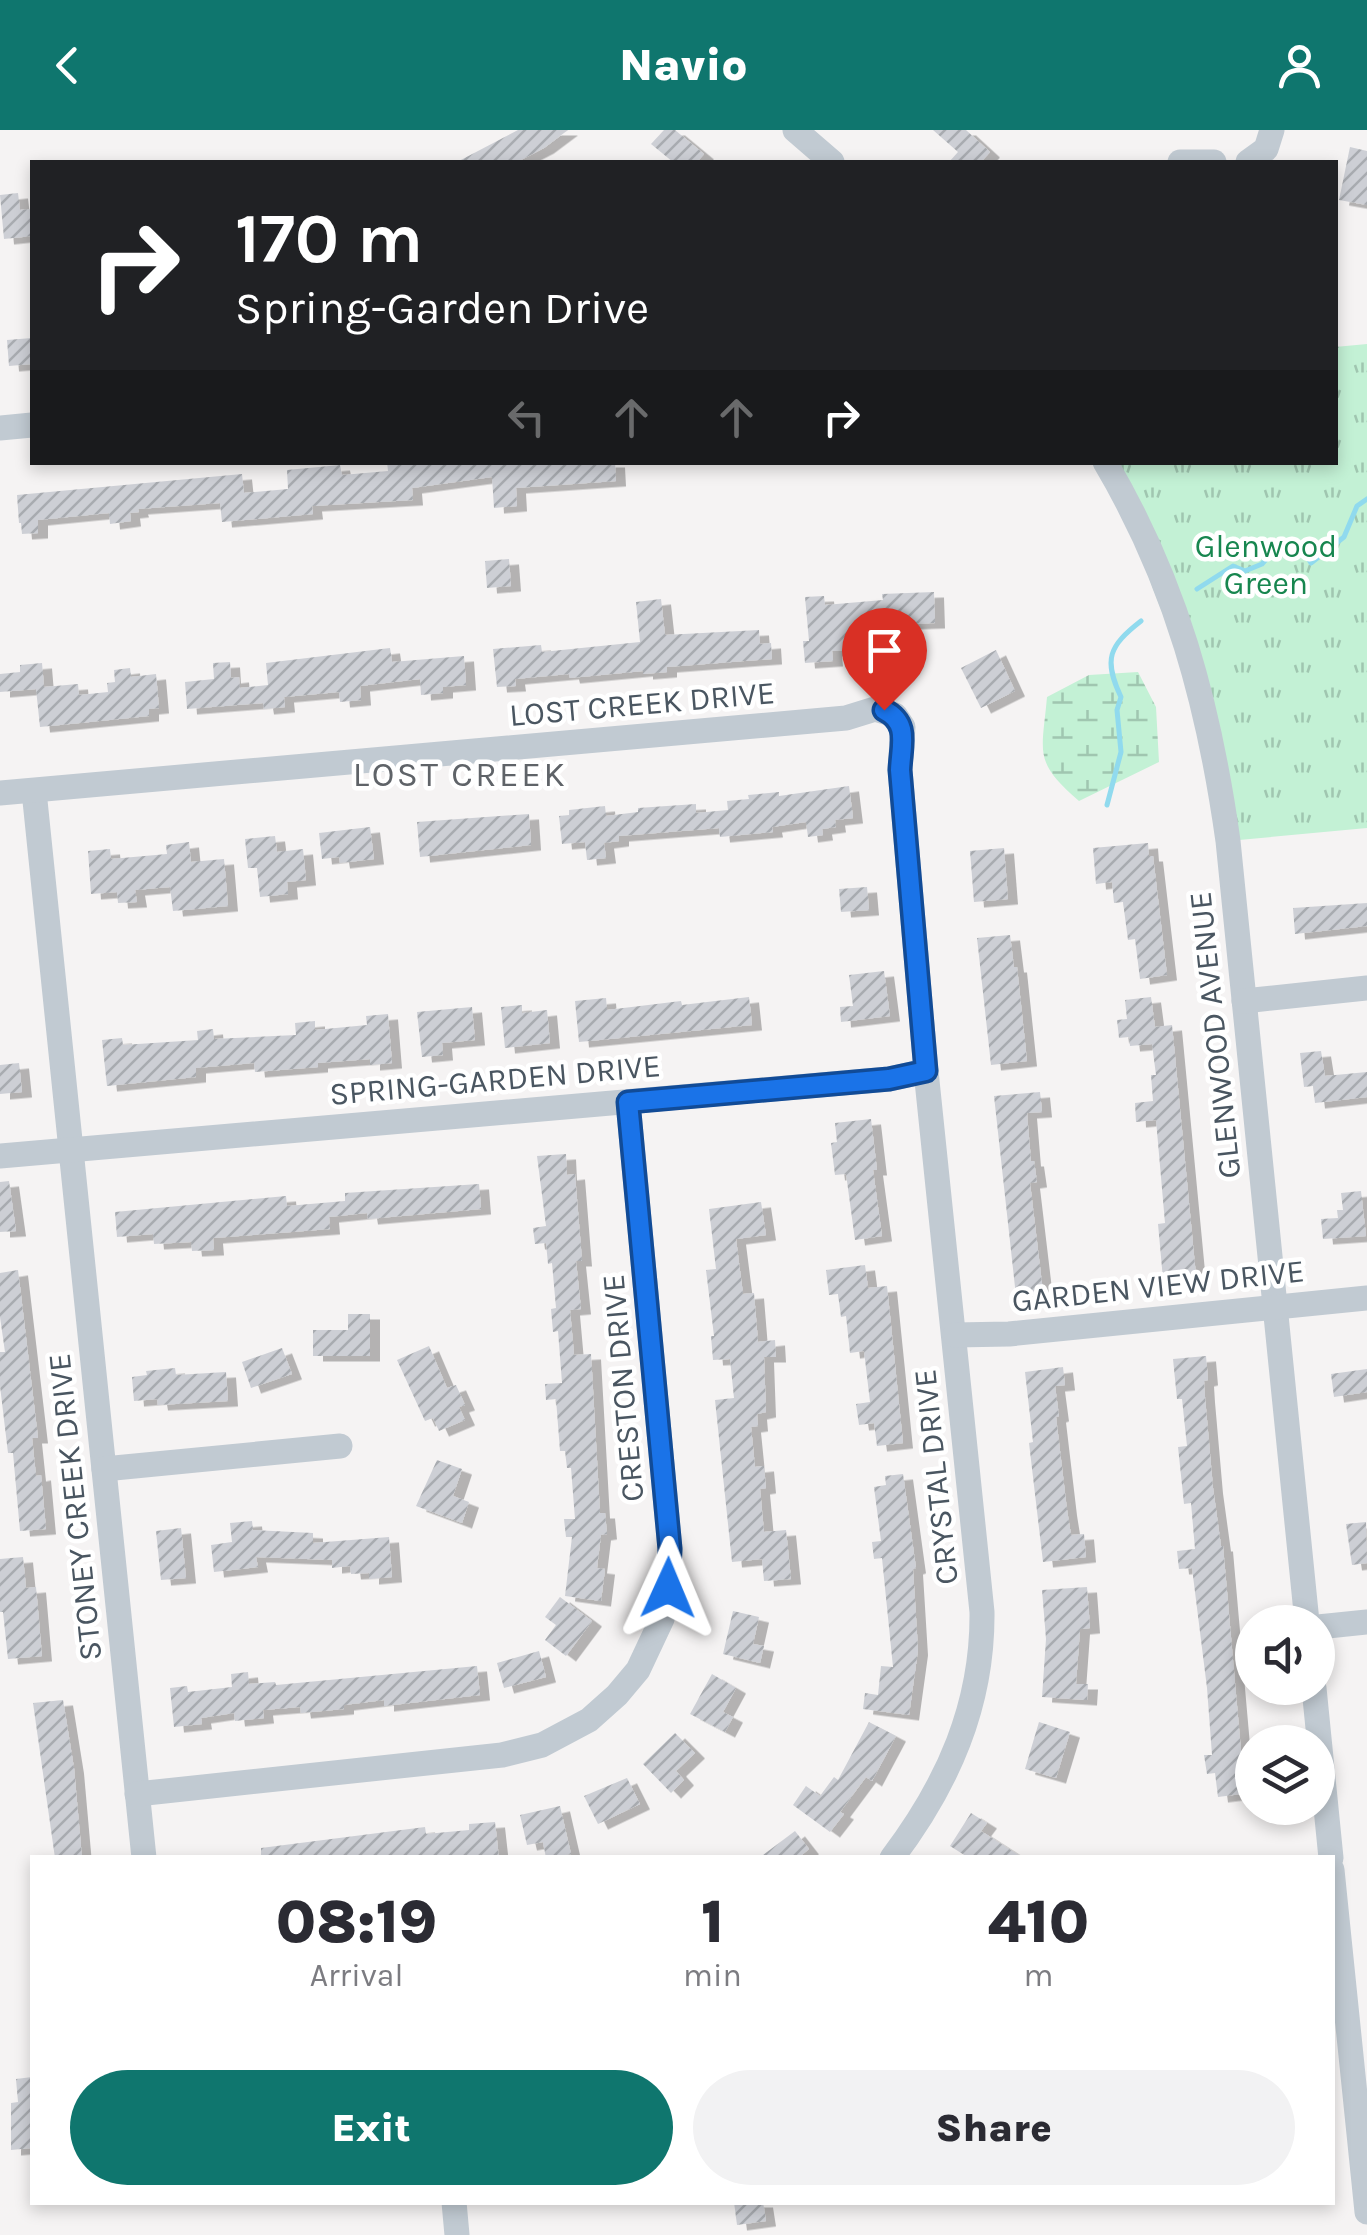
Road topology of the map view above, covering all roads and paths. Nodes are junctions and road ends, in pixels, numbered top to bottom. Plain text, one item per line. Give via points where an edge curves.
1 (795, 130) edge
2 (1272, 130) edge
3 (830, 160) edge
4 (1251, 160) edge
5 (30, 426) edge
6 (0, 428) edge
7 (1107, 465) edge
8 (34, 791) junction
9 (0, 793) edge
10 (1367, 988) edge
11 (1244, 1000) junction
12 (926, 1071) junction
13 (628, 1102) junction
14 (69, 1150) junction
15 (0, 1156) edge
16 (1367, 1298) edge
17 (1274, 1308) junction
18 (955, 1335) junction
19 (340, 1446) dead end
20 (104, 1469) junction
21 (1305, 1605) edge
22 (1367, 1622) edge
23 (1335, 1626) edge
24 (1316, 1705) edge
25 (137, 1794) junction
26 (144, 1855) edge
27 (894, 1855) edge
28 (1331, 1855) edge
29 (1367, 1942) edge
30 (1336, 1945) edge
31 (454, 2205) edge
32 (1367, 2212) edge
33 (457, 2235) edge

1 - 3 street
2 - 4 street via 1266,148
5 - 6 street
7 - 11 street, GLENWOOD AVENUE via 1165,583 1205,706 1228,841
8 - 9 street, LOST CREEK DRIVE
8 - 12 street, LOST CREEK DRIVE via 884,710 902,727
8 - 14 street
10 - 11 street
11 - 17 street, GLENWOOD AVENUE
12 - 13 street, SPRING-GARDEN DRIVE
12 - 18 street, CRYSTAL DRIVE
13 - 14 street, SPRING-GARDEN DRIVE
13 - 25 street, CRESTON DRIVE via 670,1549 662,1619 638,1670 589,1720 527,1750
14 - 15 street, SPRING-GARDEN DRIVE
14 - 20 street, STONEY CREEK DRIVE
16 - 17 street, GARDEN VIEW DRIVE
17 - 18 street, GARDEN VIEW DRIVE
17 - 21 street, GLENWOOD AVENUE
18 - 27 street, CRYSTAL DRIVE via 982,1612 980,1670 947,1773
19 - 20 street
20 - 25 street, STONEY CREEK DRIVE
22 - 23 street
24 - 28 street
25 - 26 street, STONEY CREEK DRIVE
29 - 30 street
30 - 32 street
31 - 33 street

